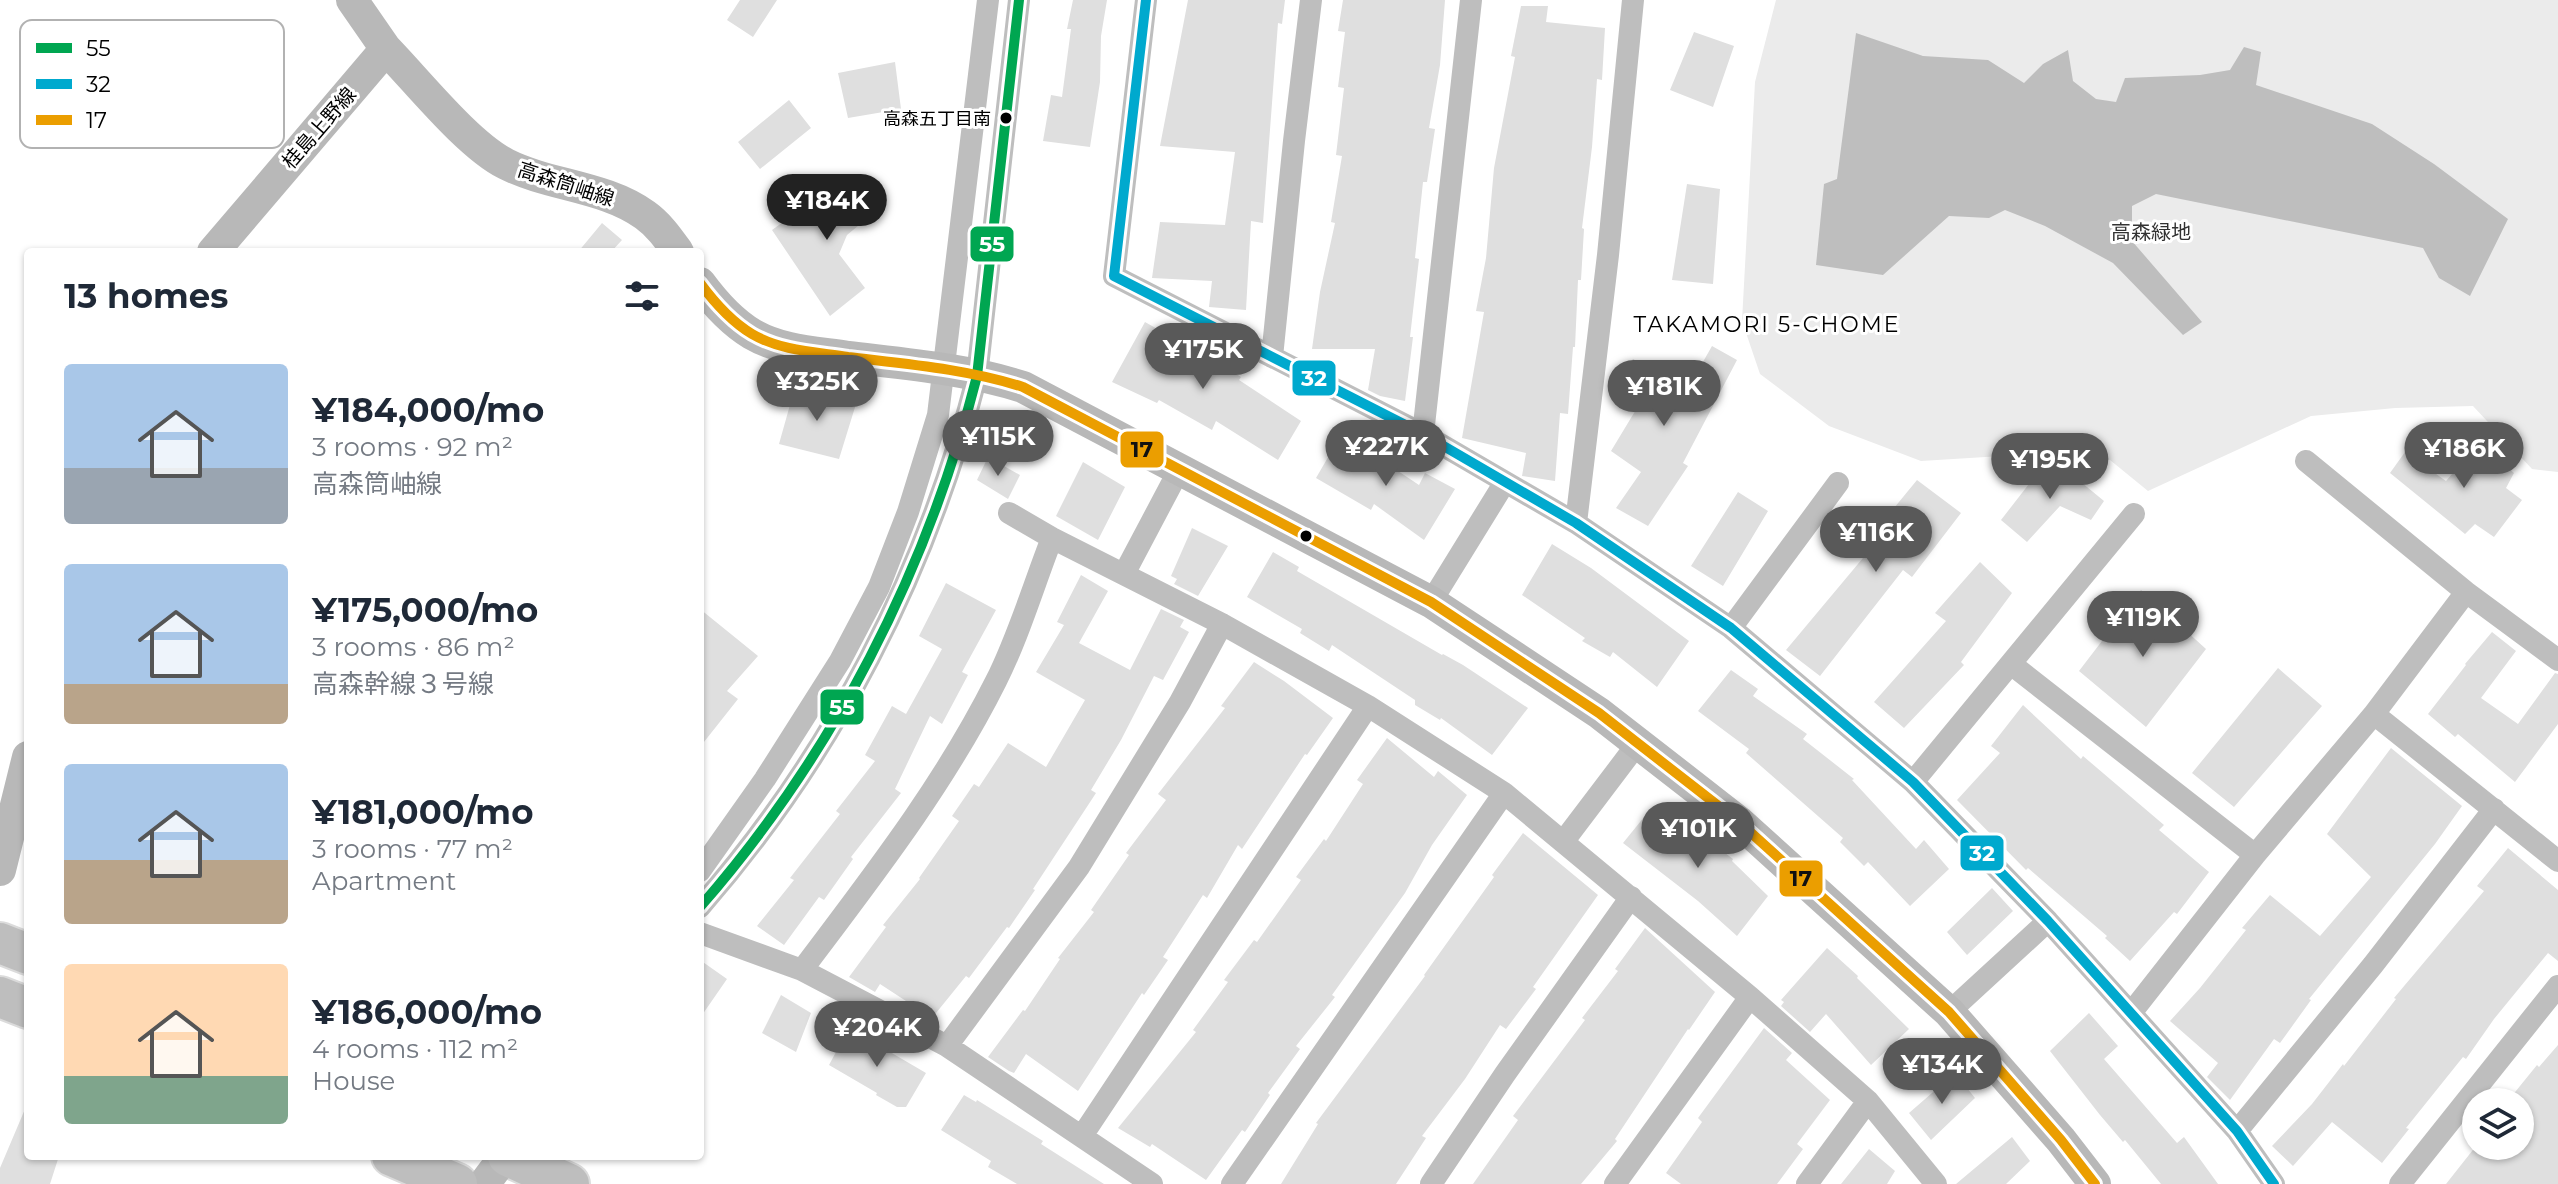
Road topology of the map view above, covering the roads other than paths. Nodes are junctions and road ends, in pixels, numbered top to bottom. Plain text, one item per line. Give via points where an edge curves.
1 (352, 0) edge
2 (988, 0) edge
3 (1019, 0) edge
4 (1146, 0) edge
5 (1311, 0) edge
6 (1471, 0) edge
7 (1633, 0) edge
8 (386, 49) junction
9 (216, 248) edge
10 (675, 248) edge
11 (704, 288) edge
12 (1272, 357) junction
13 (943, 370) junction
14 (977, 376) junction
15 (1423, 434) junction
16 (2306, 461) dead end
17 (1179, 470) junction
18 (1505, 482) junction
19 (1838, 483) dead end
20 (1009, 513) dead end
21 (2134, 514) dead end
22 (1576, 523) junction
23 (1052, 538) junction
24 (1124, 574) junction
25 (2466, 592) junction
26 (1431, 602) junction
27 (1222, 624) junction
28 (1731, 628) junction
29 (2558, 660) edge
30 (2011, 664) junction
31 (1368, 706) junction
32 (2374, 714) junction
33 (1638, 743) junction
34 (24, 772) edge
35 (1913, 782) junction
36 (1504, 793) junction
37 (2494, 809) junction
38 (1563, 842) junction
39 (2, 852) edge
40 (2255, 855) junction
41 (2558, 861) edge
42 (704, 865) edge
43 (1631, 897) junction
44 (704, 902) edge
45 (2048, 921) junction
46 (704, 934) edge
47 (802, 970) junction
48 (2558, 986) edge
49 (0, 997) edge
50 (1750, 997) junction
51 (24, 1006) edge
52 (1949, 1012) junction
53 (2131, 1013) junction
54 (947, 1046) junction
55 (1868, 1101) junction
56 (2237, 1131) junction
57 (1082, 1136) junction
58 (401, 1160) edge
59 (504, 1160) edge
60 (516, 1160) edge
61 (457, 1184) edge
62 (484, 1184) edge
63 (569, 1184) edge
64 (1152, 1184) edge
65 (1232, 1184) edge
66 (1431, 1184) edge
67 (1615, 1184) edge
68 (1807, 1184) edge
69 (1936, 1184) edge
70 (2095, 1184) edge
71 (2274, 1184) edge
72 (2400, 1184) edge

1 - 8 street
2 - 13 street
3 - 14 street
4 - 12 street via 1114,276
5 - 12 street
6 - 15 street
7 - 22 street
8 - 9 street, 桂島上野線
8 - 10 street, 高森筒岫線 via 475,142 504,163 625,204 645,215
11 - 13 street via 753,335 786,348
12 - 15 street
13 - 14 street
13 - 42 street via 938,415 879,587 840,661
14 - 17 street via 1023,387
14 - 44 street via 938,505 901,597 850,696 791,791
15 - 18 street
16 - 25 street
17 - 24 street
17 - 26 street
18 - 22 street
18 - 26 street
19 - 28 street
20 - 23 street
21 - 30 street
22 - 28 street
23 - 24 street
23 - 47 street via 997,678 953,759
24 - 27 street
25 - 29 street
25 - 32 street
26 - 33 street
27 - 31 street
27 - 54 street via 1079,867
28 - 35 street
30 - 35 street
30 - 40 street
31 - 36 street
31 - 57 street
32 - 37 street
32 - 40 street
33 - 38 street
33 - 52 street via 1739,822
34 - 39 street
35 - 45 street
36 - 38 street
36 - 65 street
37 - 41 street
37 - 56 street
38 - 43 street
40 - 53 street
43 - 50 street
43 - 66 street
45 - 52 street
45 - 53 street
46 - 47 street
47 - 54 street
48 - 72 street
49 - 51 highway
50 - 55 street
50 - 67 street
52 - 70 street
53 - 56 street
54 - 57 street
55 - 68 street
55 - 69 street
56 - 71 street
57 - 64 street
58 - 61 highway
59 - 62 street
60 - 63 highway

